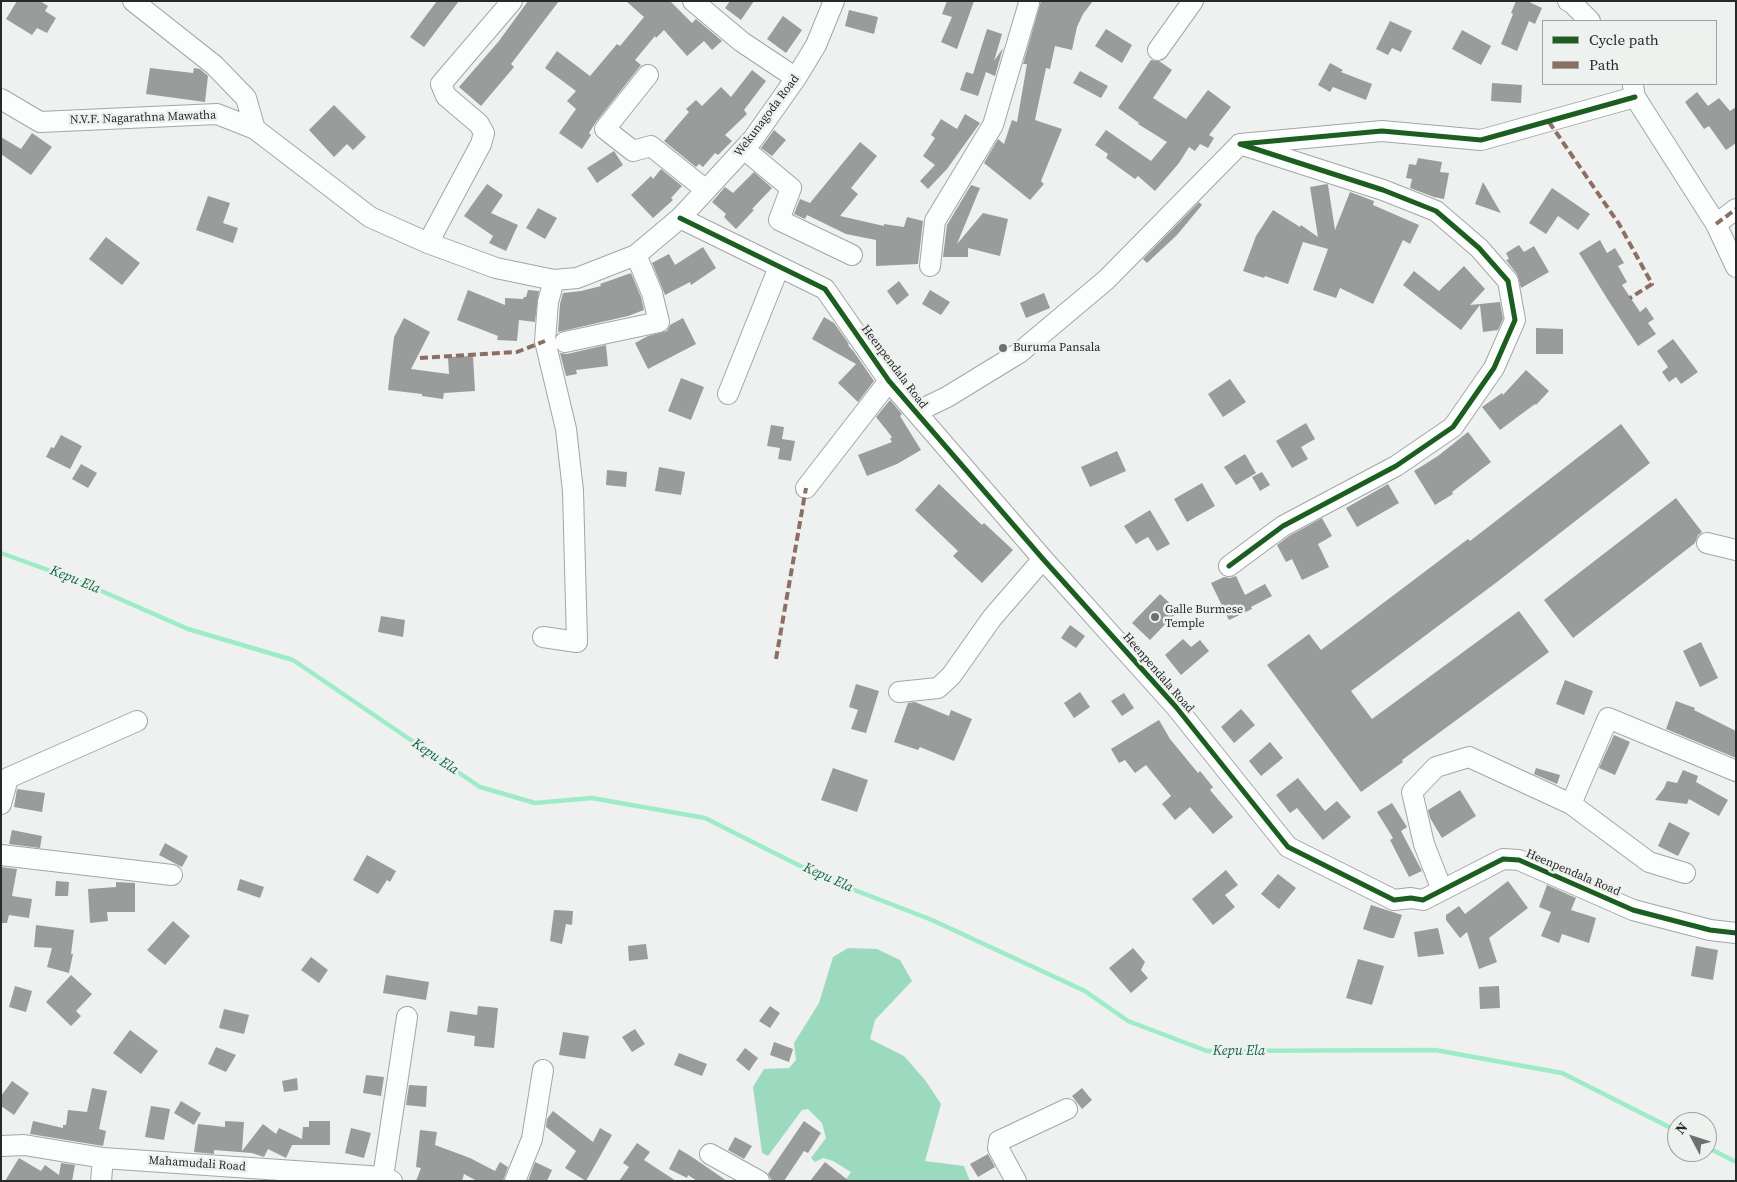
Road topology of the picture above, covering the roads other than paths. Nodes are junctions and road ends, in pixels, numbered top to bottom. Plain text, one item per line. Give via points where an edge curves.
1 (133, 1) edge
2 (512, 1) edge
3 (693, 1) edge
4 (834, 1) edge
5 (1193, 1) edge
6 (1568, 1) edge
7 (1029, 3) dead end
8 (1589, 20) edge
9 (1158, 50) dead end
10 (648, 75) dead end
11 (796, 78) junction
12 (1634, 90) edge
13 (1, 99) edge
14 (255, 129) junction
15 (1240, 144) junction
16 (744, 149) junction
17 (706, 190) junction
18 (1736, 209) edge
19 (680, 218) junction
20 (1716, 224) junction
21 (428, 243) junction
22 (636, 255) junction
23 (852, 255) dead end
24 (930, 266) dead end
25 (779, 267) junction
26 (1736, 267) edge
27 (554, 280) junction
28 (565, 342) dead end
29 (889, 380) junction
30 (728, 394) dead end
31 (916, 412) junction
32 (806, 488) dead end
33 (1706, 544) dead end
34 (1736, 550) edge
35 (1043, 559) junction
36 (1229, 566) dead end
37 (543, 637) dead end
38 (899, 692) dead end
39 (137, 721) dead end
40 (1736, 771) edge
41 (1, 804) edge
42 (1571, 804) junction
43 (1, 855) edge
44 (1685, 873) dead end
45 (172, 875) dead end
46 (1442, 890) junction
47 (1736, 933) edge
48 (407, 1017) dead end
49 (543, 1070) dead end
50 (1067, 1109) dead end
51 (1, 1146) edge
52 (710, 1154) dead end
53 (103, 1158) junction
54 (388, 1179) edge
55 (101, 1181) edge
56 (515, 1181) edge
57 (759, 1181) edge
58 (1016, 1181) edge

1 - 14 street via 214,64 246,98
2 - 21 street via 441,84 446,96 479,124 484,133
3 - 11 street via 742,42
4 - 11 street, Wekunagoda Road via 816,46
5 - 9 street
6 - 8 street
7 - 24 street via 994,125 935,221
10 - 17 street via 605,129 633,151 650,146
11 - 16 street, Wekunagoda Road
12 - 15 street via 1482,140 1382,131
12 - 20 street
13 - 14 street, N.V.F. Nagarathna Mawatha via 40,122 217,114
14 - 21 street, N.V.F. Nagarathna Mawatha via 370,217
15 - 31 street via 1106,280 1019,353
15 - 36 street via 1383,190 1436,211 1479,248 1508,281 1515,320 1494,368 1453,427 1396,466 1283,526
16 - 17 street, Wekunagoda Road
16 - 23 street via 790,188 779,220
17 - 19 street, Wekunagoda Road
18 - 20 street
19 - 22 street, N.V.F. Nagarathna Mawatha
19 - 25 street, Heenpendala Road
20 - 26 street
21 - 27 street, N.V.F. Nagarathna Mawatha via 496,268
22 - 27 street, N.V.F. Nagarathna Mawatha via 577,278
22 - 28 street via 652,293 659,322
25 - 29 street, Heenpendala Road via 825,289
25 - 30 street
27 - 37 street via 548,302 545,341 566,428 573,491 577,642
29 - 31 street, Heenpendala Road
29 - 32 street
31 - 35 street, Heenpendala Road
33 - 34 street
35 - 38 street via 992,618 951,676 938,688
35 - 46 street, Heenpendala Road via 1176,707 1288,848 1394,900 1423,900
39 - 41 street via 8,778
40 - 42 street via 1608,718
42 - 44 street via 1649,862
42 - 46 street via 1469,757 1436,767 1412,792 1424,844
43 - 45 street
46 - 47 street, Heenpendala Road via 1503,859 1519,860 1632,910 1710,930
48 - 54 street
49 - 56 street via 532,1139
50 - 58 street via 999,1141 998,1148
51 - 53 street, Mahamudali Road via 24,1145
52 - 57 street
53 - 54 street, Mahamudali Road
53 - 55 street

